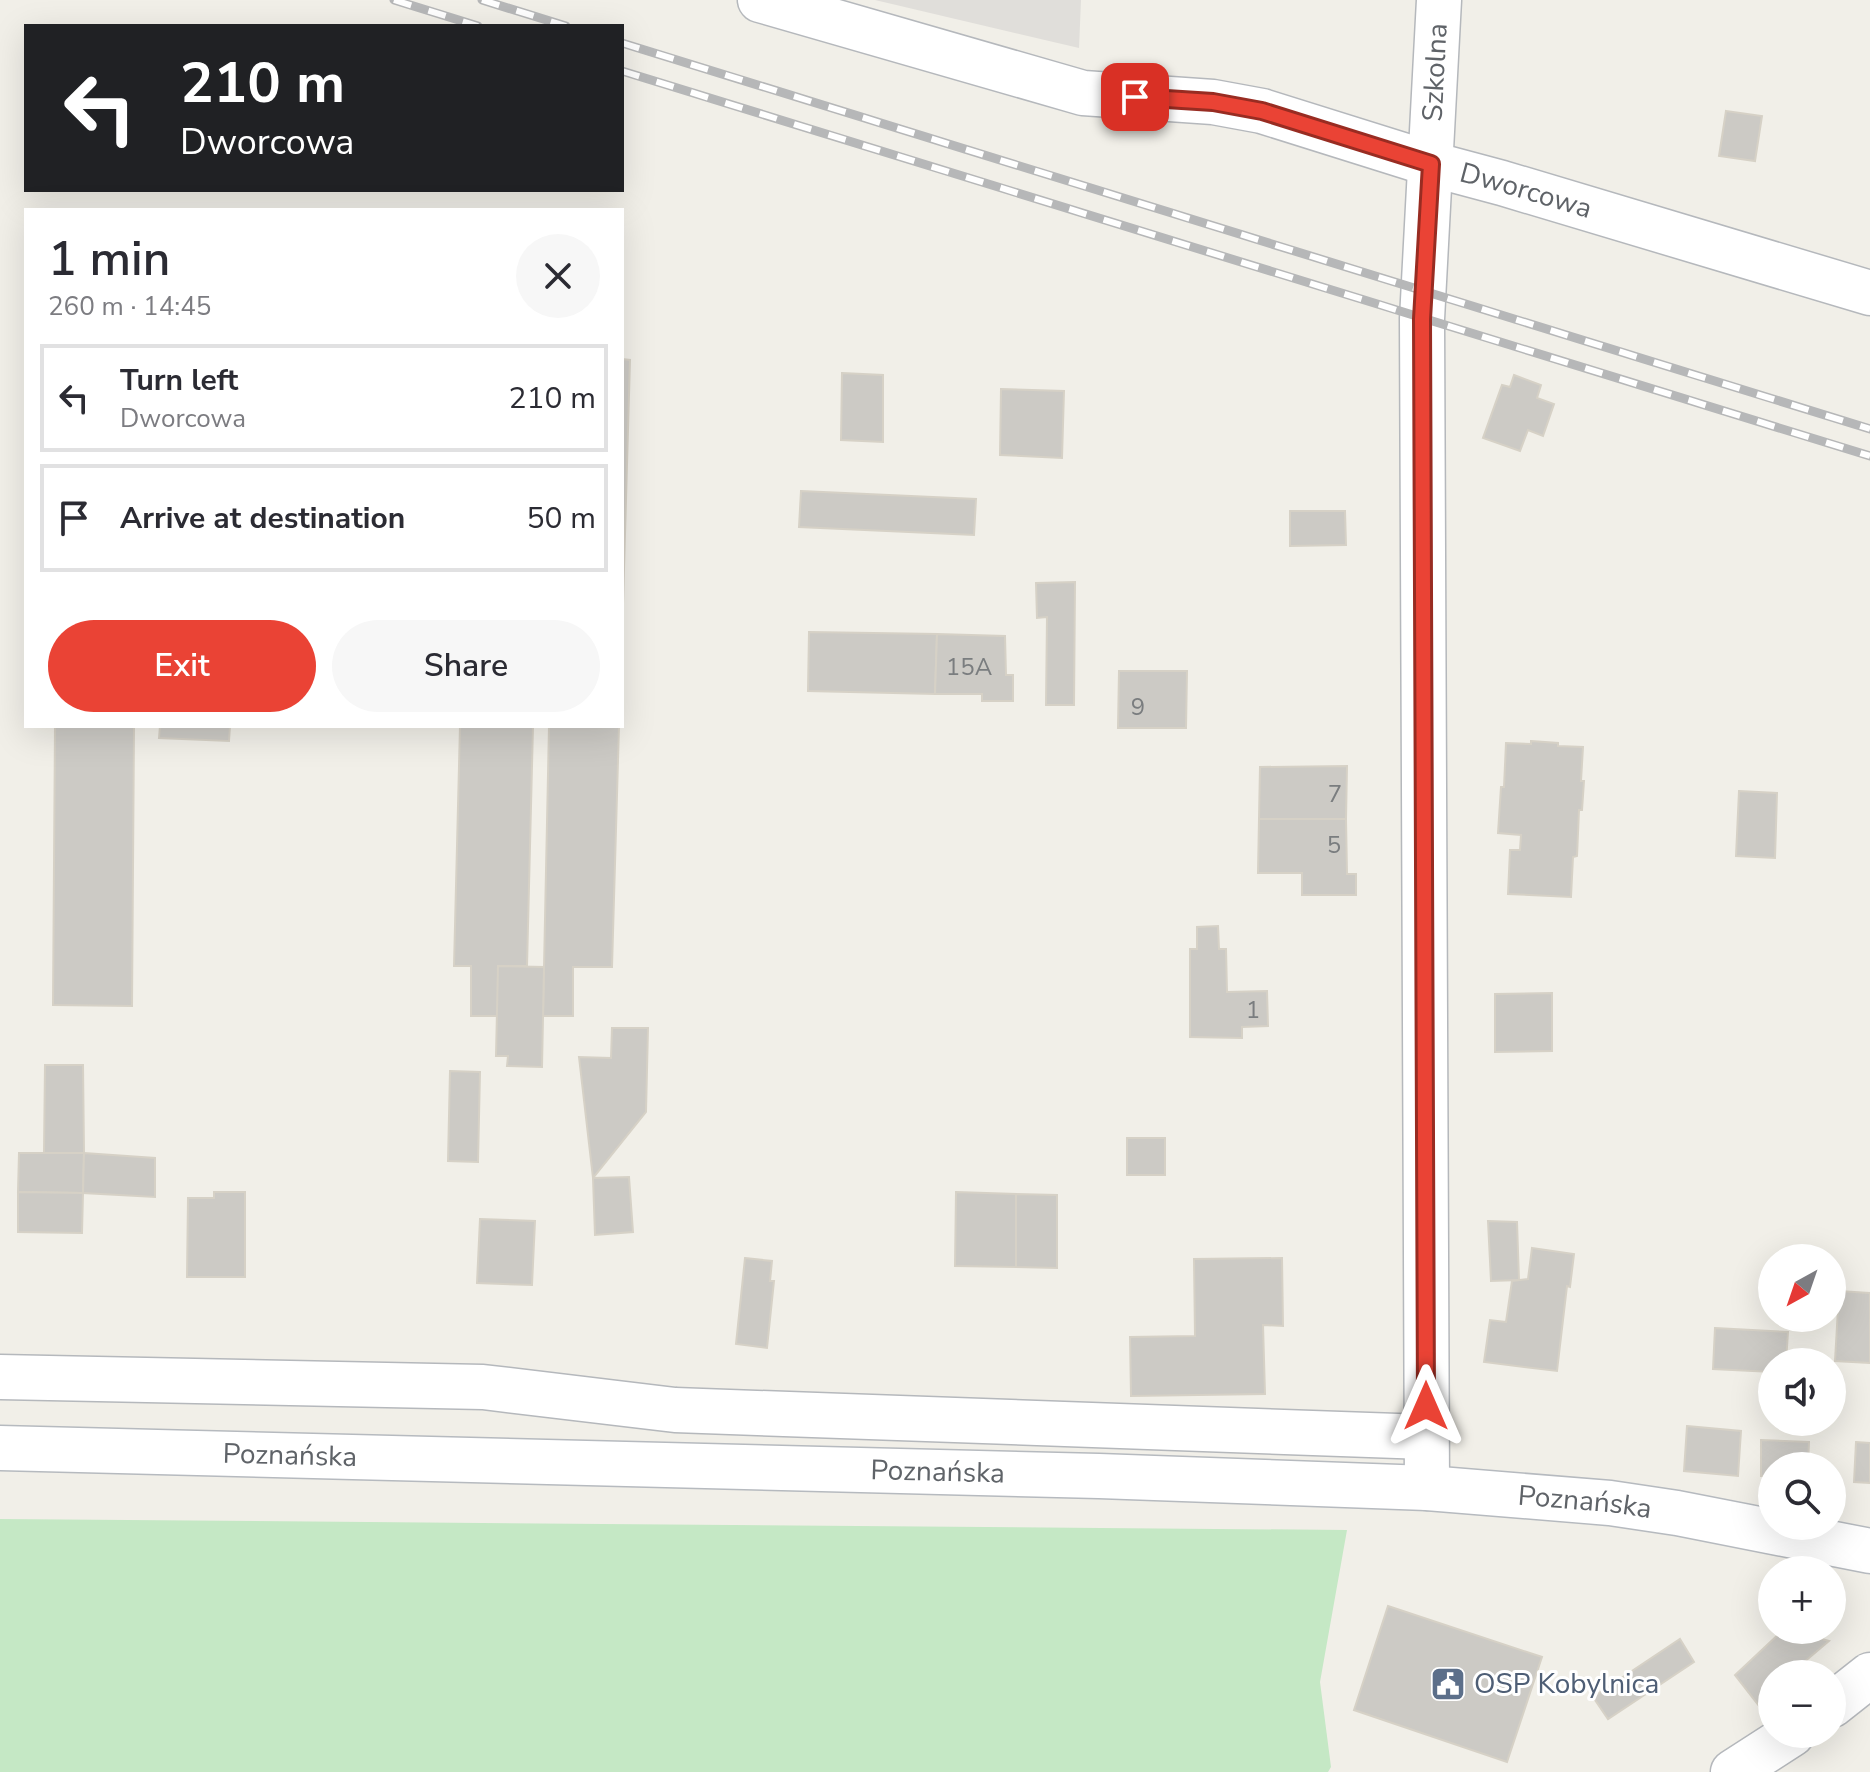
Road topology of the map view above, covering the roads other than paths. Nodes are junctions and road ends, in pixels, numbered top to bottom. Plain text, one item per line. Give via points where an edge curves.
1 (760, 0) edge
2 (1439, 0) edge
3 (1431, 164) junction
4 (1870, 293) edge
5 (0, 1377) edge
6 (1099, 1426) junction
7 (1426, 1437) junction
8 (0, 1448) edge
9 (1099, 1476) junction
10 (1427, 1488) junction
11 (1870, 1551) edge
12 (1870, 1675) edge
13 (1846, 1694) edge
14 (1770, 1748) edge
15 (1733, 1772) edge

1 - 3 street, Dworcowa via 1083,93 1213,102 1262,111
2 - 3 street, Szkolna
3 - 4 street, Dworcowa
3 - 7 street, Szkolna via 1422,319
5 - 6 street via 483,1387 675,1410
6 - 7 street
6 - 9 street
7 - 10 street, Szkolna
8 - 9 street, Poznańska
9 - 10 street, Poznańska
10 - 11 street, Poznańska via 1623,1505
12 - 13 street
14 - 15 street

